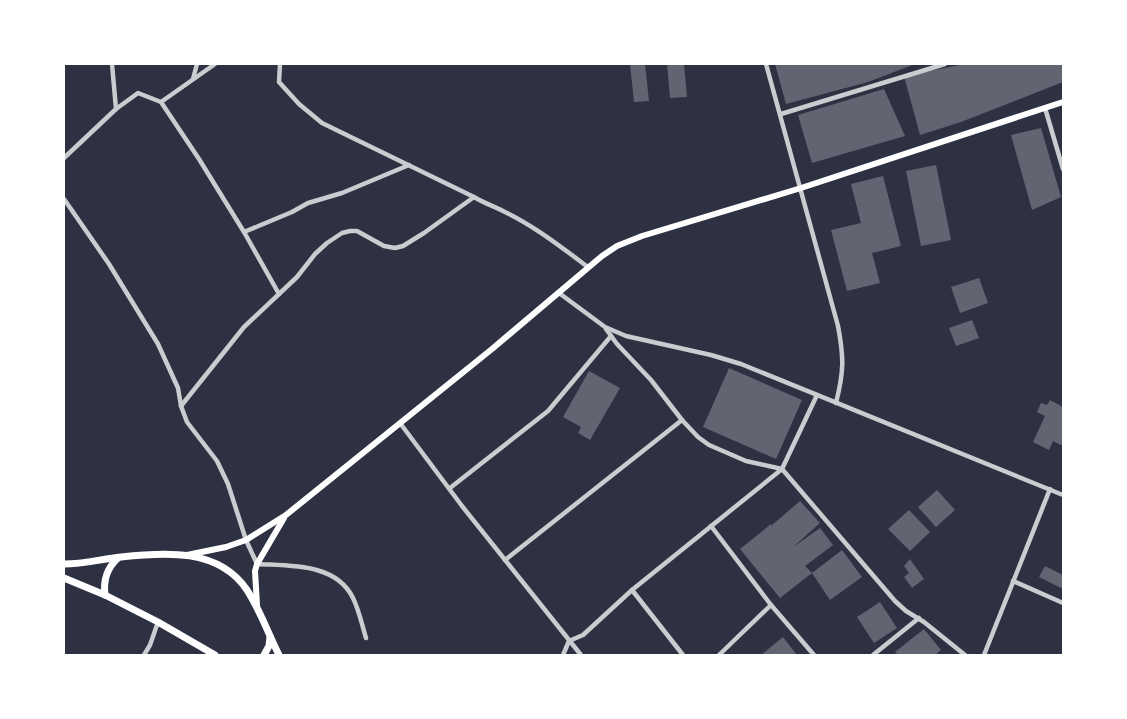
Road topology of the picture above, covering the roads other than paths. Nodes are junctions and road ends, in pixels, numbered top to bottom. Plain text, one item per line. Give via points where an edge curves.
1 (112, 64) edge
2 (197, 64) edge
3 (215, 64) edge
4 (280, 64) edge
5 (766, 64) edge
6 (945, 64) edge
7 (193, 79) junction
8 (161, 102) junction
9 (1063, 102) edge
10 (1045, 108) junction
11 (116, 109) junction
12 (781, 114) junction
13 (64, 158) edge
14 (409, 165) junction
15 (1063, 169) edge
16 (801, 188) junction
17 (474, 197) junction
18 (64, 199) edge
19 (244, 232) junction
20 (588, 267) junction
21 (559, 293) junction
22 (279, 294) junction
23 (605, 327) junction
24 (611, 336) junction
25 (817, 395) junction
26 (836, 402) junction
27 (181, 406) junction
28 (682, 420) junction
29 (400, 423) junction
30 (782, 469) junction
31 (450, 488) junction
32 (1050, 489) junction
33 (1063, 495) edge
34 (286, 515) junction
35 (711, 526) junction
36 (246, 540) junction
37 (186, 555) junction
38 (119, 557) junction
39 (505, 560) junction
40 (64, 564) edge
41 (257, 564) junction
42 (64, 578) edge
43 (1013, 581) junction
44 (632, 590) junction
45 (105, 596) junction
46 (1063, 603) edge
47 (771, 605) junction
48 (257, 608) junction
49 (919, 618) junction
50 (158, 622) junction
51 (270, 637) junction
52 (366, 638) dead end
53 (569, 640) junction
54 (144, 655) edge
55 (215, 655) edge
56 (264, 655) edge
57 (279, 655) edge
58 (563, 655) edge
59 (581, 655) edge
60 (683, 655) edge
61 (719, 655) edge
62 (814, 655) edge
63 (873, 655) edge
64 (965, 655) edge
65 (984, 655) edge

1 - 11 street
2 - 7 street
3 - 7 street
4 - 14 street via 279,82 322,123
5 - 12 street
6 - 12 street
7 - 8 street
8 - 11 street via 138,93
8 - 19 street
9 - 10 main road
10 - 15 street
10 - 16 main road
11 - 13 street
12 - 16 street
14 - 17 street
14 - 19 street via 342,193 308,203
16 - 20 main road via 642,236 617,246
16 - 26 street via 843,353 842,378
17 - 20 street via 536,230
17 - 22 street via 403,246 384,246 357,232 342,232 327,243
18 - 27 street via 158,344 178,388
19 - 22 street
20 - 21 main road
21 - 23 street
21 - 29 main road
22 - 27 street via 244,327
23 - 24 street
23 - 25 street via 636,339 741,364
24 - 28 street
24 - 31 street via 548,411
25 - 26 street
25 - 30 street
26 - 32 street
27 - 36 street via 228,484
28 - 30 street via 698,437 725,452 746,461
28 - 39 street
29 - 31 street
29 - 34 main road
30 - 35 street
30 - 49 street via 901,608
31 - 39 street
32 - 33 street
32 - 43 street
34 - 36 main road
34 - 41 main road
35 - 44 street
35 - 47 street
36 - 37 main road
36 - 41 street
37 - 38 highway
37 - 48 highway via 228,570 246,588
38 - 40 highway
38 - 45 highway via 105,578
39 - 53 street
41 - 48 main road
41 - 52 street via 310,568 331,575 350,592
42 - 45 highway
43 - 46 street
43 - 65 street
44 - 53 street via 583,635
44 - 60 street
45 - 50 highway
47 - 61 street
47 - 62 street
48 - 51 highway
49 - 63 street
49 - 64 street
50 - 54 street
50 - 55 highway
51 - 56 highway
51 - 57 highway
53 - 58 street
53 - 59 street

